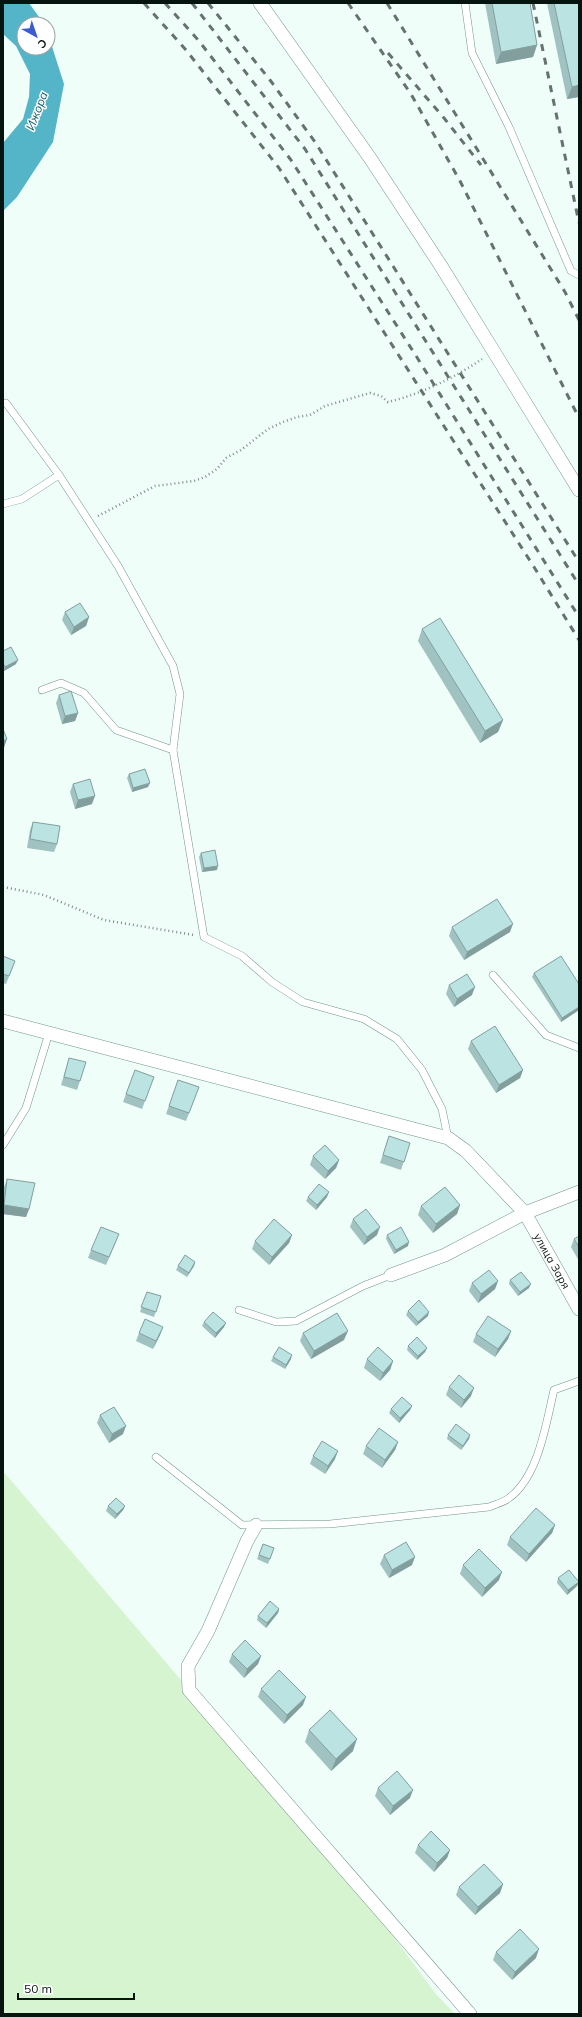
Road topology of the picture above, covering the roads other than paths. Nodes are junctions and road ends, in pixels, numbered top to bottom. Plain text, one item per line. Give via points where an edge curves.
1 (260, 3) edge
2 (465, 3) edge
3 (579, 275) edge
4 (6, 403) dead end
5 (59, 475) junction
6 (579, 490) edge
7 (3, 504) edge
8 (42, 690) dead end
9 (173, 750) junction
10 (493, 975) dead end
11 (3, 1021) edge
12 (49, 1033) junction
13 (579, 1048) edge
14 (448, 1138) junction
15 (3, 1145) edge
16 (579, 1192) edge
17 (525, 1213) junction
18 (390, 1275) joint
19 (579, 1309) edge
20 (238, 1310) dead end
21 (579, 1381) edge
22 (156, 1457) dead end
23 (256, 1525) junction
24 (470, 2014) edge

1 - 6 street via 370,158
2 - 3 lane via 472,53 509,127 571,271
4 - 5 lane
5 - 7 lane via 22,499
5 - 9 lane via 118,566 173,666 180,694
8 - 9 lane via 61,683 84,693 116,730 145,738
9 - 14 lane via 204,937 242,956 272,982 303,1002 364,1019 397,1039 422,1070 442,1109
10 - 13 lane via 546,1035
11 - 12 street
12 - 14 street
12 - 15 lane via 26,1108
14 - 17 street, улица Заря via 466,1151
16 - 17 street
17 - 18 street via 445,1255
17 - 19 street, улица Заря
18 - 20 lane via 363,1286 296,1322 276,1322
21 - 23 lane via 554,1390 537,1456 524,1483 509,1498 489,1506 330,1524
22 - 23 lane via 242,1525
23 - 24 street via 208,1631 188,1666 189,1690

